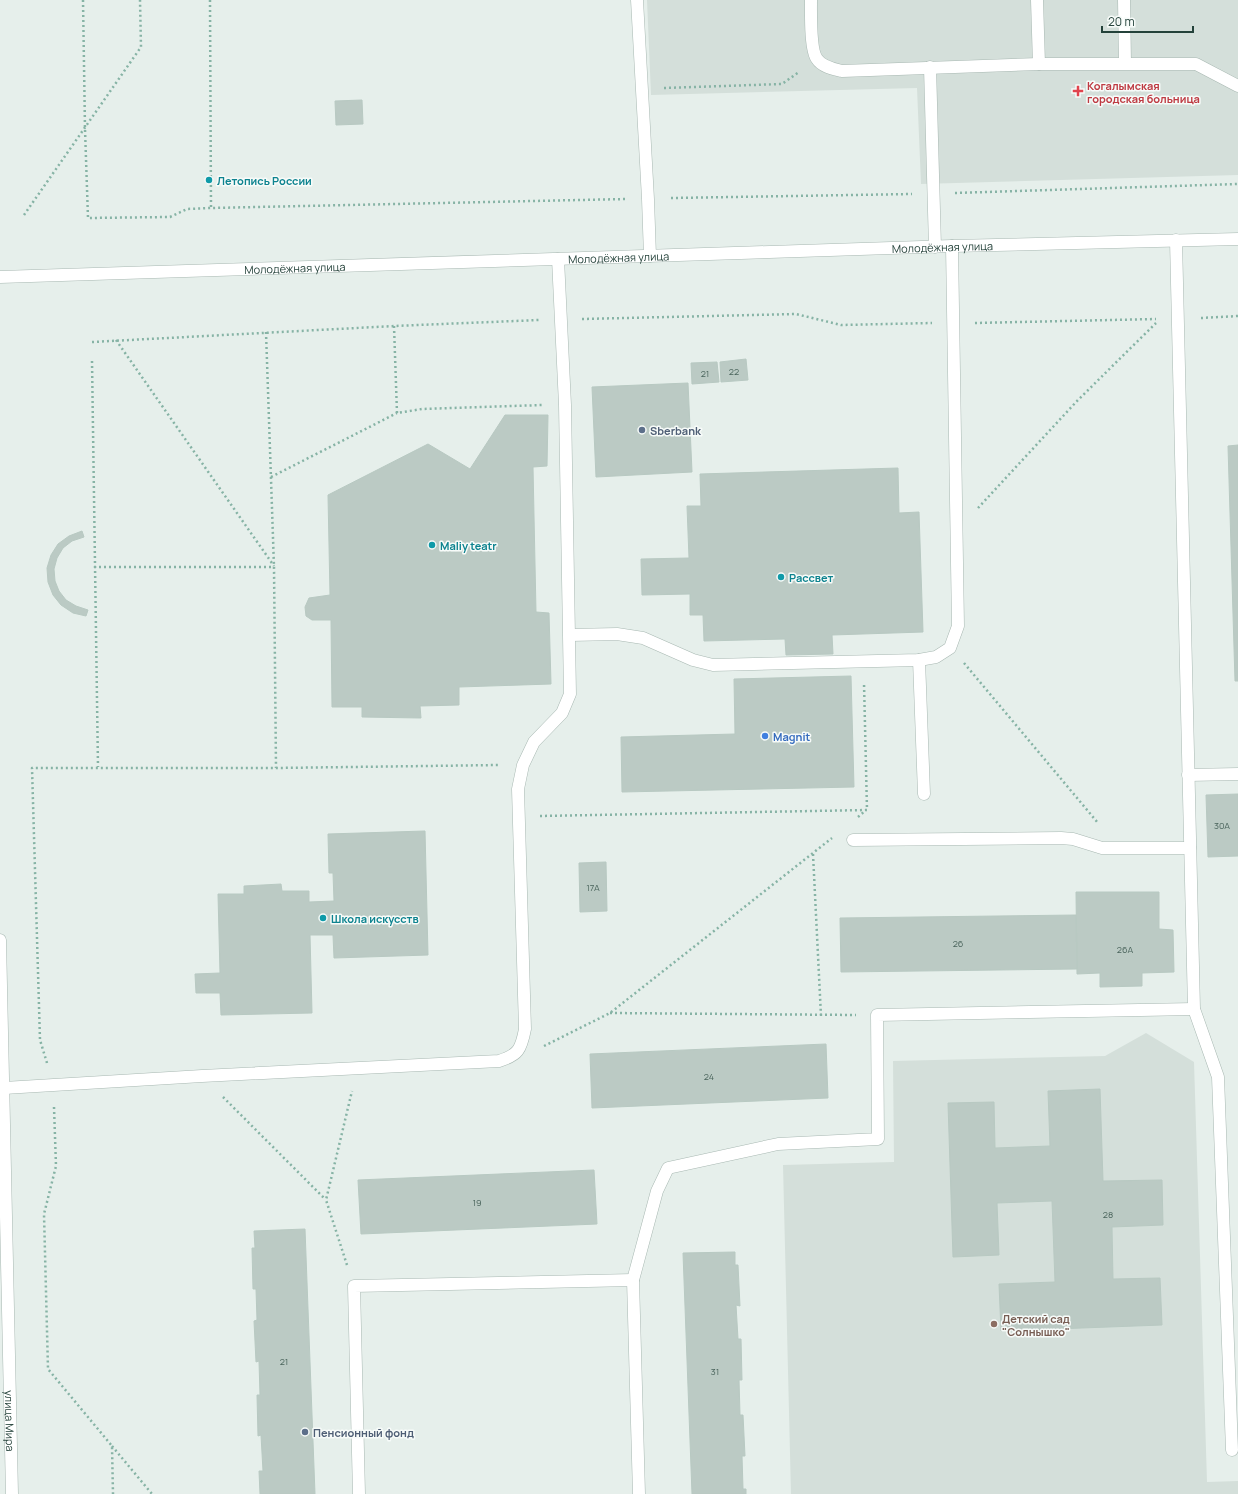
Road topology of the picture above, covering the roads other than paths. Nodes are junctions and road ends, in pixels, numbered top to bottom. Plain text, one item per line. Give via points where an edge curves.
1 (637, 0) edge
2 (811, 0) edge
3 (1037, 0) edge
4 (1124, 0) edge
5 (1125, 63) junction
6 (1039, 64) junction
7 (930, 67) junction
8 (1238, 86) edge
9 (1238, 239) edge
10 (1176, 240) junction
11 (952, 246) junction
12 (935, 247) junction
13 (650, 256) junction
14 (558, 259) junction
15 (0, 277) edge
16 (570, 635) junction
17 (919, 660) junction
18 (1238, 774) edge
19 (1188, 775) junction
20 (924, 794) dead end
21 (853, 840) dead end
22 (1190, 848) junction
23 (0, 940) edge
24 (1194, 1009) junction
25 (4, 1088) junction
26 (3, 1228) edge
27 (633, 1280) junction
28 (1232, 1450) dead end
29 (12, 1494) edge
30 (359, 1494) edge
31 (639, 1494) edge

1 - 13 street
2 - 7 street via 812,46 816,59 828,67 842,71
3 - 6 street
4 - 5 street
5 - 6 street
5 - 8 street via 1196,64
6 - 7 street
7 - 12 street
9 - 10 street, Молодёжная улица
10 - 11 street, Молодёжная улица
10 - 19 street
11 - 12 street, Молодёжная улица
11 - 17 street via 958,626 950,648 936,657
12 - 13 street, Молодёжная улица
13 - 14 street, Молодёжная улица
14 - 15 street, Молодёжная улица
14 - 16 street via 565,405
16 - 17 street via 618,634 643,638 693,660 713,665
16 - 25 street via 570,694 562,713 534,742 523,765 518,789 525,1029 522,1043 513,1057 499,1062
17 - 20 street
18 - 19 street
19 - 22 street
21 - 22 street via 1061,838 1102,848
22 - 24 street
23 - 25 street, улица Мира
24 - 27 street via 877,1015 878,1139 778,1144 668,1168 657,1191
24 - 28 street via 1218,1077
25 - 26 street, улица Мира
26 - 29 street, улица Мира
27 - 30 street via 354,1286
27 - 31 street

